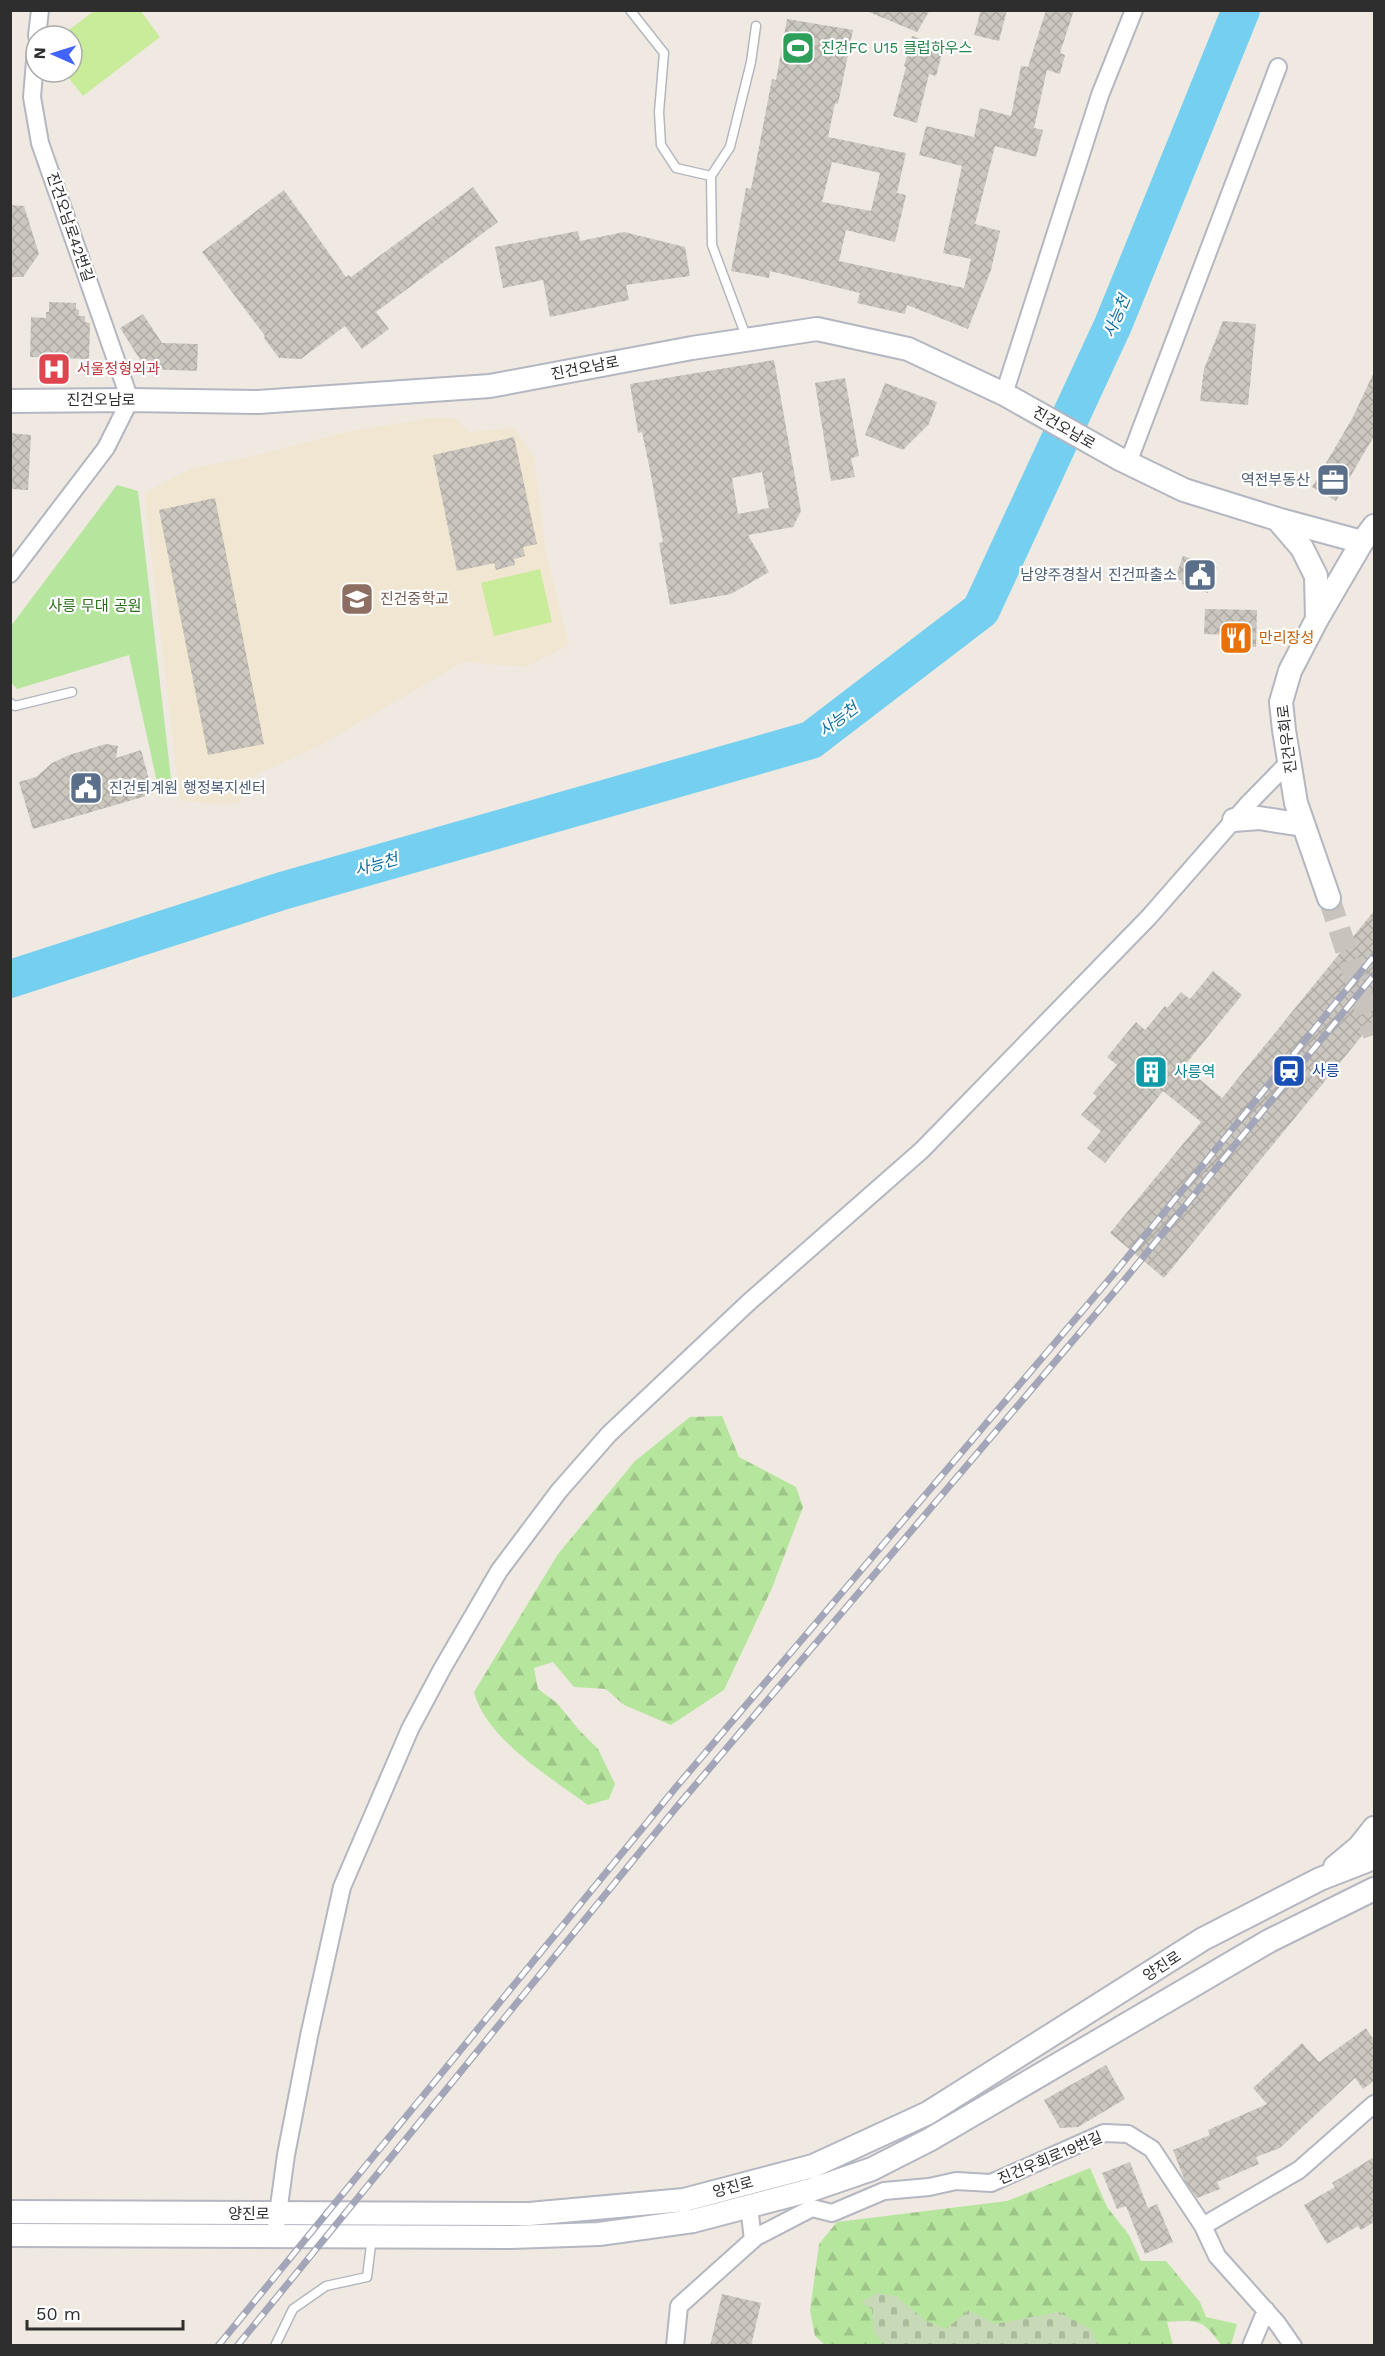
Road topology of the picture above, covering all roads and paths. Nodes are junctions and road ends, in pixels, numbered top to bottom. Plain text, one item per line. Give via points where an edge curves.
1 (630, 10) edge
2 (1134, 10) edge
3 (756, 26) dead end
4 (1278, 67) dead end
5 (33, 84) edge
6 (711, 176) junction
7 (747, 340) junction
8 (1012, 398) junction
9 (130, 400) junction
10 (10, 401) edge
11 (1123, 461) junction
12 (1277, 519) junction
13 (1368, 534) edge
14 (10, 574) edge
15 (1317, 619) junction
16 (72, 693) dead end
17 (10, 703) edge
18 (1289, 762) junction
19 (1234, 820) junction
20 (1303, 825) junction
21 (1329, 898) tunnel mouth
22 (1374, 1828) edge
23 (1374, 1858) edge
24 (1320, 1879) junction
25 (1372, 1891) edge
26 (1374, 2104) edge
27 (749, 2206) junction
28 (10, 2212) edge
29 (276, 2225) junction
30 (1203, 2226) junction
31 (10, 2235) edge
32 (372, 2236) junction
33 (753, 2240) junction
34 (1266, 2310) junction
35 (275, 2346) edge
36 (675, 2346) edge
37 (1251, 2346) edge
38 (1293, 2346) edge

1 - 6 lane via 664,53 659,112 661,145 676,168
2 - 8 street via 1100,95
3 - 6 lane via 730,147
4 - 11 street
5 - 9 street, 진건오남로42번길 via 40,143
6 - 7 lane via 712,245
7 - 8 main road, 진건오남로 via 817,329 908,349
7 - 9 main road, 진건오남로 via 490,386 258,402
8 - 11 main road, 진건오남로
9 - 10 main road, 진건오남로
9 - 14 street via 106,448
11 - 12 main road, 진건오남로 via 1184,490
12 - 13 main road, 진건오남로
12 - 15 main road via 1302,548 1316,576
13 - 15 main road, 진건우회로
15 - 18 main road, 진건우회로 via 1290,671 1281,702
16 - 17 lane via 15,706
18 - 19 street
18 - 20 main road, 진건우회로
19 - 20 main road via 1259,818
19 - 29 street via 1149,917 922,1150 758,1294 609,1434 559,1491 499,1571 410,1729 342,1887 309,2036
20 - 21 main road, 진건우회로
22 - 24 main road via 1359,1847
23 - 24 main road, 양진로
24 - 29 main road, 양진로 via 1203,1939 928,2113 813,2166 684,2200 529,2214
25 - 27 main road, 양진로 via 1269,1941 929,2140 872,2169
26 - 30 street via 1299,2170
27 - 32 main road, 양진로 via 693,2221 599,2234
27 - 33 street
28 - 29 main road, 양진로
29 - 31 main road, 양진로
29 - 32 main road, 양진로
30 - 33 street, 진건우회로19번길 via 1152,2149 1128,2134 1104,2133 991,2183 956,2181 884,2191 832,2213 812,2208
30 - 34 street, 진건우회로19번길 via 1217,2256
32 - 35 lane via 367,2277 326,2286 292,2309
33 - 36 street, 진건우회로19번길 via 679,2306
34 - 37 street
34 - 38 street, 진건우회로19번길

